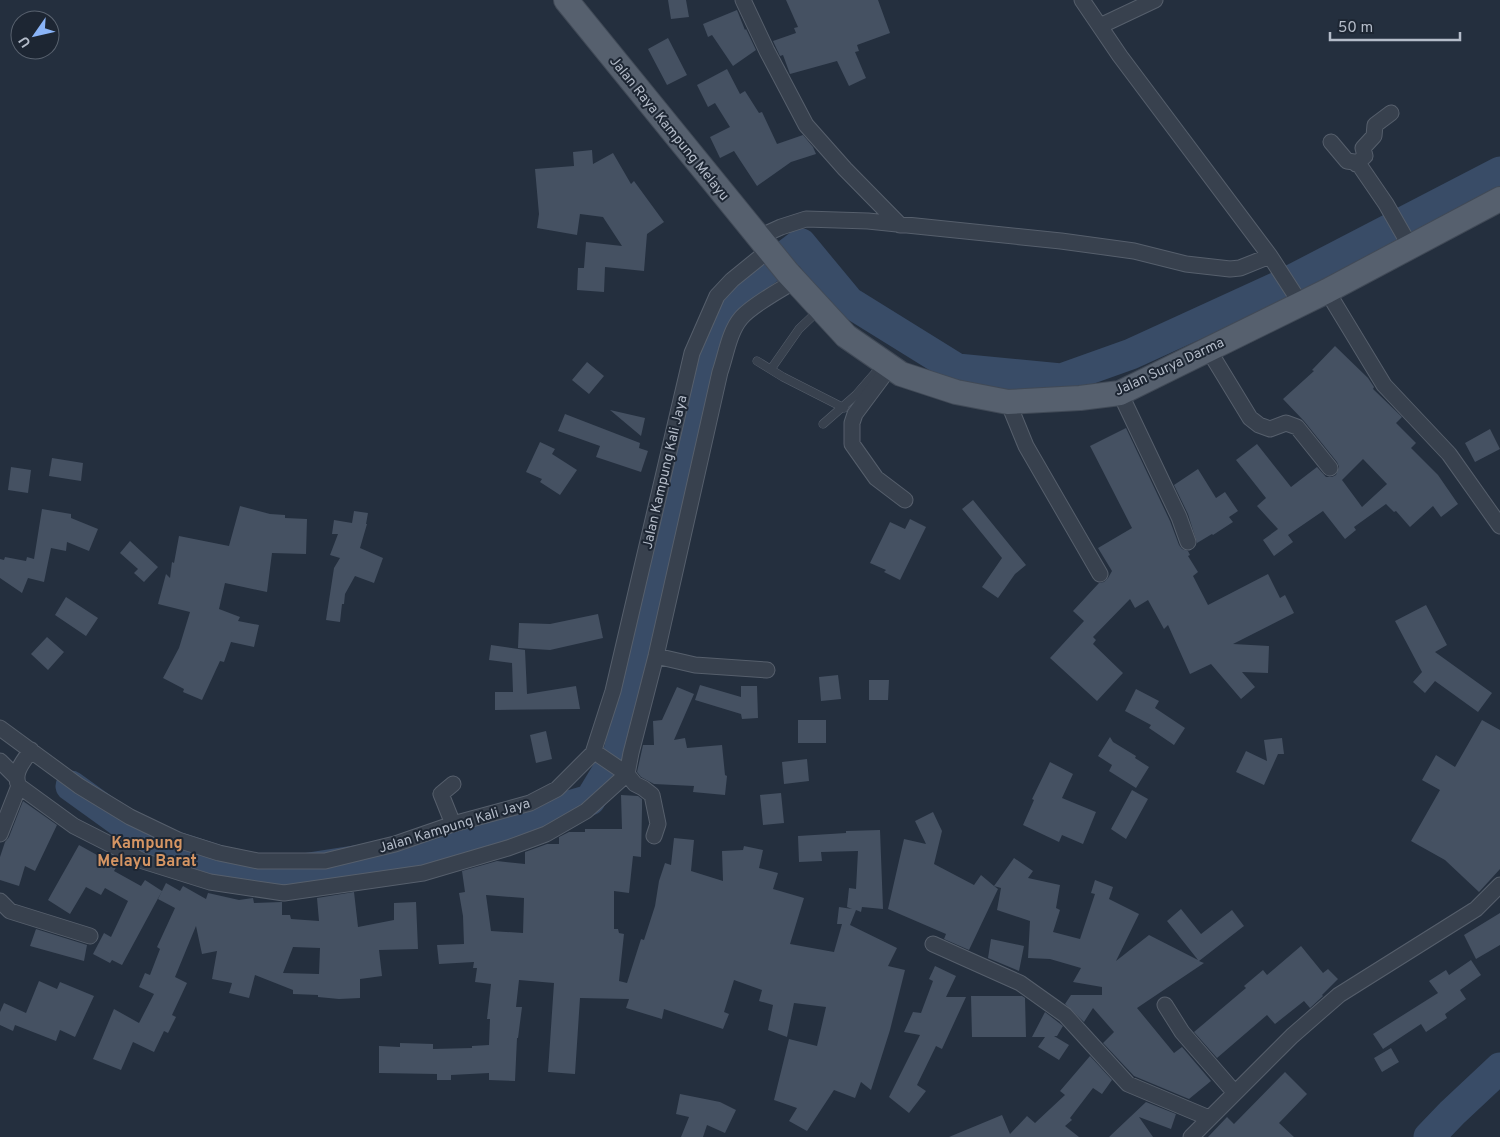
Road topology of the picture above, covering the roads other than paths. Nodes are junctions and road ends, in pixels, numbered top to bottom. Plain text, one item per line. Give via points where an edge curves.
1 (566, 0) edge
2 (743, 0) edge
3 (1082, 0) edge
4 (1155, 0) edge
5 (1100, 26) junction
6 (1391, 114) dead end
7 (1331, 142) dead end
8 (1356, 164) junction
9 (1500, 199) edge
10 (900, 225) junction
11 (1407, 242) junction
12 (1270, 256) junction
13 (777, 260) junction
14 (1327, 291) junction
15 (1299, 301) junction
16 (820, 308) junction
17 (1208, 349) junction
18 (758, 361) dead end
19 (887, 365) junction
20 (771, 370) junction
21 (1120, 392) junction
22 (1008, 402) junction
23 (844, 408) junction
24 (823, 424) dead end
25 (1330, 468) dead end
26 (905, 500) dead end
27 (1500, 526) edge
28 (1188, 542) dead end
29 (1100, 574) dead end
30 (656, 656) junction
31 (766, 670) dead end
32 (0, 728) edge
33 (30, 752) junction
34 (596, 754) junction
35 (0, 761) edge
36 (622, 771) junction
37 (17, 778) junction
38 (453, 784) dead end
39 (452, 824) junction
40 (0, 834) edge
41 (654, 836) dead end
42 (1500, 886) edge
43 (0, 900) edge
44 (90, 936) dead end
45 (933, 944) dead end
46 (1165, 1005) dead end
47 (1235, 1093) junction
48 (1210, 1118) junction
49 (1191, 1137) edge

1 - 13 main road, Jalan Raya Kampung Melayu
2 - 10 street via 806,125
3 - 5 street
4 - 5 street
5 - 12 street
6 - 8 street via 1375,125 1374,136 1363,148 1365,156
7 - 8 street via 1347,161
8 - 11 street via 1386,204
9 - 11 main road, Jalan Surya Darma
10 - 12 street via 1134,251 1186,264 1230,269
10 - 13 street via 806,218 781,227
11 - 14 main road, Jalan Surya Darma
12 - 15 street
13 - 16 main road, Jalan Surya Darma
13 - 30 street via 764,300 741,318 720,372
13 - 34 street, Jalan Kampung Kali Jaya via 732,280 717,296 692,353
14 - 15 main road, Jalan Surya Darma
14 - 27 street via 1384,385 1450,454
15 - 17 main road, Jalan Surya Darma
16 - 19 main road, Jalan Surya Darma via 846,336
16 - 20 lane via 799,329
17 - 21 main road, Jalan Surya Darma
17 - 25 street via 1250,418 1270,429 1286,423 1297,427
18 - 20 lane
19 - 22 main road, Jalan Surya Darma via 901,374 956,392
19 - 23 lane
19 - 26 street via 855,414 852,444 876,478
20 - 23 lane
21 - 22 main road, Jalan Surya Darma
21 - 28 street
22 - 29 street via 1026,446
23 - 24 lane
30 - 31 street via 695,665
30 - 36 street via 631,753
32 - 33 street, Jalan Kampung Kali Jaya
33 - 37 street
33 - 39 street, Jalan Kampung Kali Jaya via 79,786 178,840 219,853 258,860 325,861 395,844
34 - 36 street
34 - 39 street, Jalan Kampung Kali Jaya via 557,789 530,803
35 - 37 street
36 - 37 street via 586,811 546,834 423,874 284,893 210,882 143,861 74,826
36 - 41 street via 652,795 658,824
37 - 40 street
38 - 39 street via 441,794
42 - 47 street via 1476,909 1339,995
43 - 44 street via 10,911
45 - 48 street via 1020,983 1065,1014 1128,1084
46 - 47 street via 1182,1032
47 - 48 street
48 - 49 street

